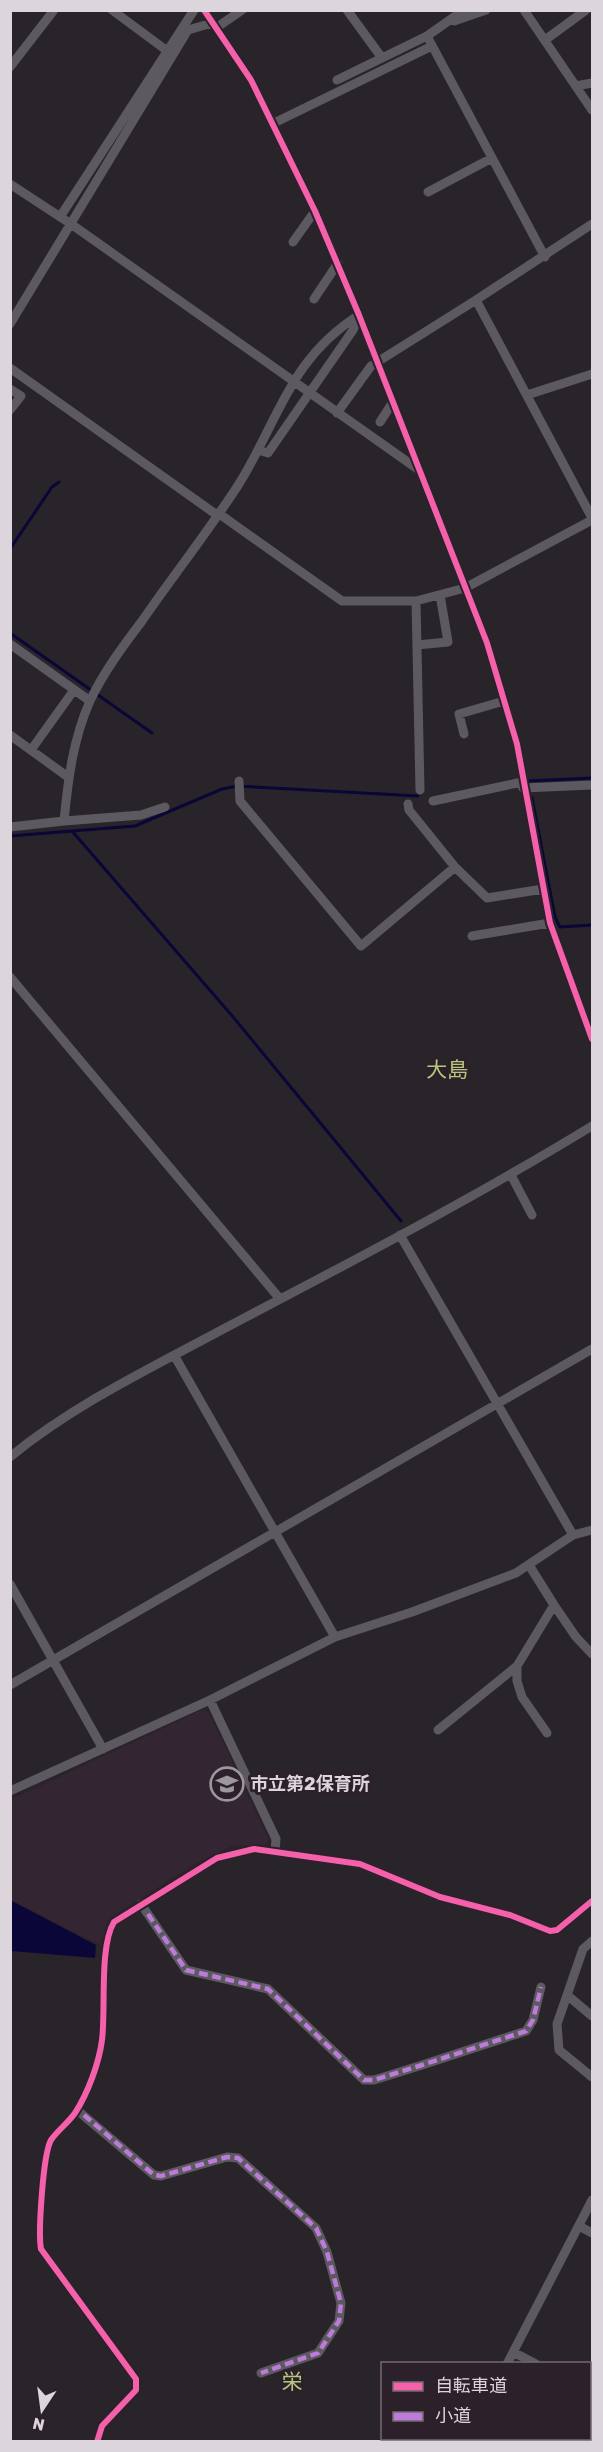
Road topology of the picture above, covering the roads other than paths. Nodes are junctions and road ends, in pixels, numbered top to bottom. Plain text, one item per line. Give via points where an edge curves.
1 (54, 10) edge
2 (112, 10) edge
3 (194, 10) edge
4 (204, 10) edge
5 (242, 10) edge
6 (347, 10) edge
7 (464, 10) edge
8 (486, 10) edge
9 (524, 10) edge
10 (586, 10) edge
11 (443, 25) junction
12 (214, 26) junction
13 (427, 36) junction
14 (544, 40) junction
15 (432, 46) junction
16 (166, 50) junction
17 (382, 58) junction
18 (10, 67) edge
19 (337, 80) dead end
20 (592, 83) edge
21 (576, 86) junction
22 (592, 110) edge
23 (274, 123) junction
24 (492, 158) junction
25 (10, 184) edge
26 (428, 192) dead end
27 (315, 211) junction
28 (60, 217) junction
29 (71, 224) junction
30 (592, 224) edge
31 (293, 242) dead end
32 (545, 257) junction
33 (338, 263) junction
34 (314, 299) dead end
35 (476, 300) junction
36 (359, 315) junction
37 (10, 324) edge
38 (378, 362) junction
39 (10, 368) edge
40 (592, 374) edge
41 (292, 381) junction
42 (10, 389) edge
43 (309, 393) junction
44 (527, 395) junction
45 (393, 402) junction
46 (10, 410) edge
47 (338, 413) junction
48 (380, 422) dead end
49 (258, 450) junction
50 (419, 470) junction
51 (218, 514) junction
52 (592, 519) edge
53 (465, 588) junction
54 (440, 595) junction
55 (416, 601) junction
56 (10, 644) edge
57 (417, 645) junction
58 (74, 690) junction
59 (90, 701) junction
60 (504, 701) junction
61 (464, 734) dead end
62 (10, 735) edge
63 (31, 750) junction
64 (68, 777) junction
65 (239, 781) dead end
66 (522, 785) junction
67 (592, 785) edge
68 (420, 790) dead end
69 (433, 801) dead end
70 (408, 804) dead end
71 (165, 807) dead end
72 (64, 821) junction
73 (10, 827) edge
74 (455, 867) junction
75 (543, 889) junction
76 (550, 923) junction
77 (472, 936) dead end
78 (10, 977) edge
79 (592, 1039) edge
80 (592, 1126) edge
81 (511, 1174) junction
82 (532, 1215) dead end
83 (400, 1235) junction
84 (280, 1299) junction
85 (592, 1349) edge
86 (174, 1355) junction
87 (498, 1404) junction
88 (10, 1457) edge
89 (592, 1530) edge
90 (274, 1533) junction
91 (573, 1535) junction
92 (529, 1565) junction
93 (10, 1584) edge
94 (554, 1605) junction
95 (335, 1637) junction
96 (592, 1654) edge
97 (54, 1660) junction
98 (517, 1666) junction
99 (10, 1685) edge
100 (210, 1700) junction
101 (438, 1730) dead end
102 (547, 1733) dead end
103 (103, 1749) junction
104 (10, 1791) edge
105 (275, 1851) junction
106 (592, 1901) edge
107 (141, 1904) junction
108 (591, 1945) edge
109 (542, 1987) dead end
110 (567, 1995) junction
111 (592, 2016) edge
112 (592, 2077) edge
113 (80, 2113) junction
114 (592, 2200) edge
115 (579, 2226) junction
116 (592, 2233) edge
117 (513, 2352) junction
118 (508, 2362) edge
119 (532, 2362) edge
120 (261, 2373) dead end
121 (96, 2442) edge

1 - 18 street
2 - 16 street
3 - 16 street
4 - 12 street
5 - 12 street
6 - 17 street
7 - 11 street
8 - 11 street
9 - 14 street
10 - 14 street
11 - 13 street
12 - 23 street via 251,80
12 - 29 street via 188,30
13 - 15 street
13 - 17 street
14 - 21 street
15 - 23 street
15 - 24 street
16 - 28 street
17 - 19 street
20 - 21 street
21 - 22 street
23 - 27 street
24 - 26 street
24 - 32 street
25 - 28 street
27 - 31 street
27 - 33 street
28 - 29 street
29 - 37 street
29 - 41 street
30 - 32 street
32 - 35 street
33 - 34 street
33 - 36 street
35 - 38 street
35 - 44 street
36 - 38 street
36 - 41 street via 339,328
36 - 43 street via 353,330
38 - 45 street
38 - 47 street via 371,366
39 - 51 street
40 - 44 street
41 - 43 street
41 - 49 street
42 - 46 street via 21,396
43 - 47 street
43 - 49 street via 268,453
44 - 52 street
45 - 48 street
45 - 50 street
47 - 50 street
49 - 51 street
50 - 53 street
51 - 55 street via 342,601
51 - 59 street
52 - 53 street
53 - 54 street
53 - 60 street
54 - 55 street
54 - 57 street via 448,642
55 - 57 street
56 - 58 street
57 - 68 street
58 - 59 street
58 - 63 street
59 - 64 street
60 - 61 street via 459,714
60 - 66 street via 517,744
62 - 63 street
63 - 64 street
64 - 72 street
65 - 74 street via 240,801 361,946
66 - 67 street
66 - 69 street
66 - 75 street
70 - 74 street
71 - 72 street via 141,815
72 - 73 street
74 - 75 street via 487,898
75 - 76 street
76 - 77 street
76 - 79 street
78 - 84 street
80 - 81 street
81 - 82 street
81 - 83 street
83 - 84 street
83 - 87 street
84 - 86 street
85 - 87 street
86 - 88 street via 81,1408
86 - 90 street
87 - 90 street
87 - 91 street
89 - 91 street
90 - 95 street
90 - 97 street
91 - 92 street
92 - 94 street
92 - 95 street via 412,1612
93 - 97 street
94 - 96 street
94 - 98 street
95 - 100 street
97 - 99 street
97 - 103 street
98 - 101 street
98 - 102 street via 522,1697
100 - 103 street
100 - 105 street via 276,1839
103 - 104 street
105 - 106 street via 360,1864 440,1897 550,1930 557,1929
105 - 107 street via 243,1851 217,1858
107 - 109 street via 186,1970 268,1989 364,2080 526,2031 534,2020
107 - 113 street via 110,1929 102,2040
108 - 110 street via 583,1949
110 - 111 street
110 - 112 street via 558,2024 559,2050
113 - 120 street via 154,2175 227,2157 238,2158 316,2228 341,2302 339,2321 318,2353
113 - 121 street via 50,2142 45,2161 40,2242 41,2249 136,2379 136,2390 102,2426
114 - 115 street
115 - 116 street
115 - 117 street
117 - 118 street
117 - 119 street

